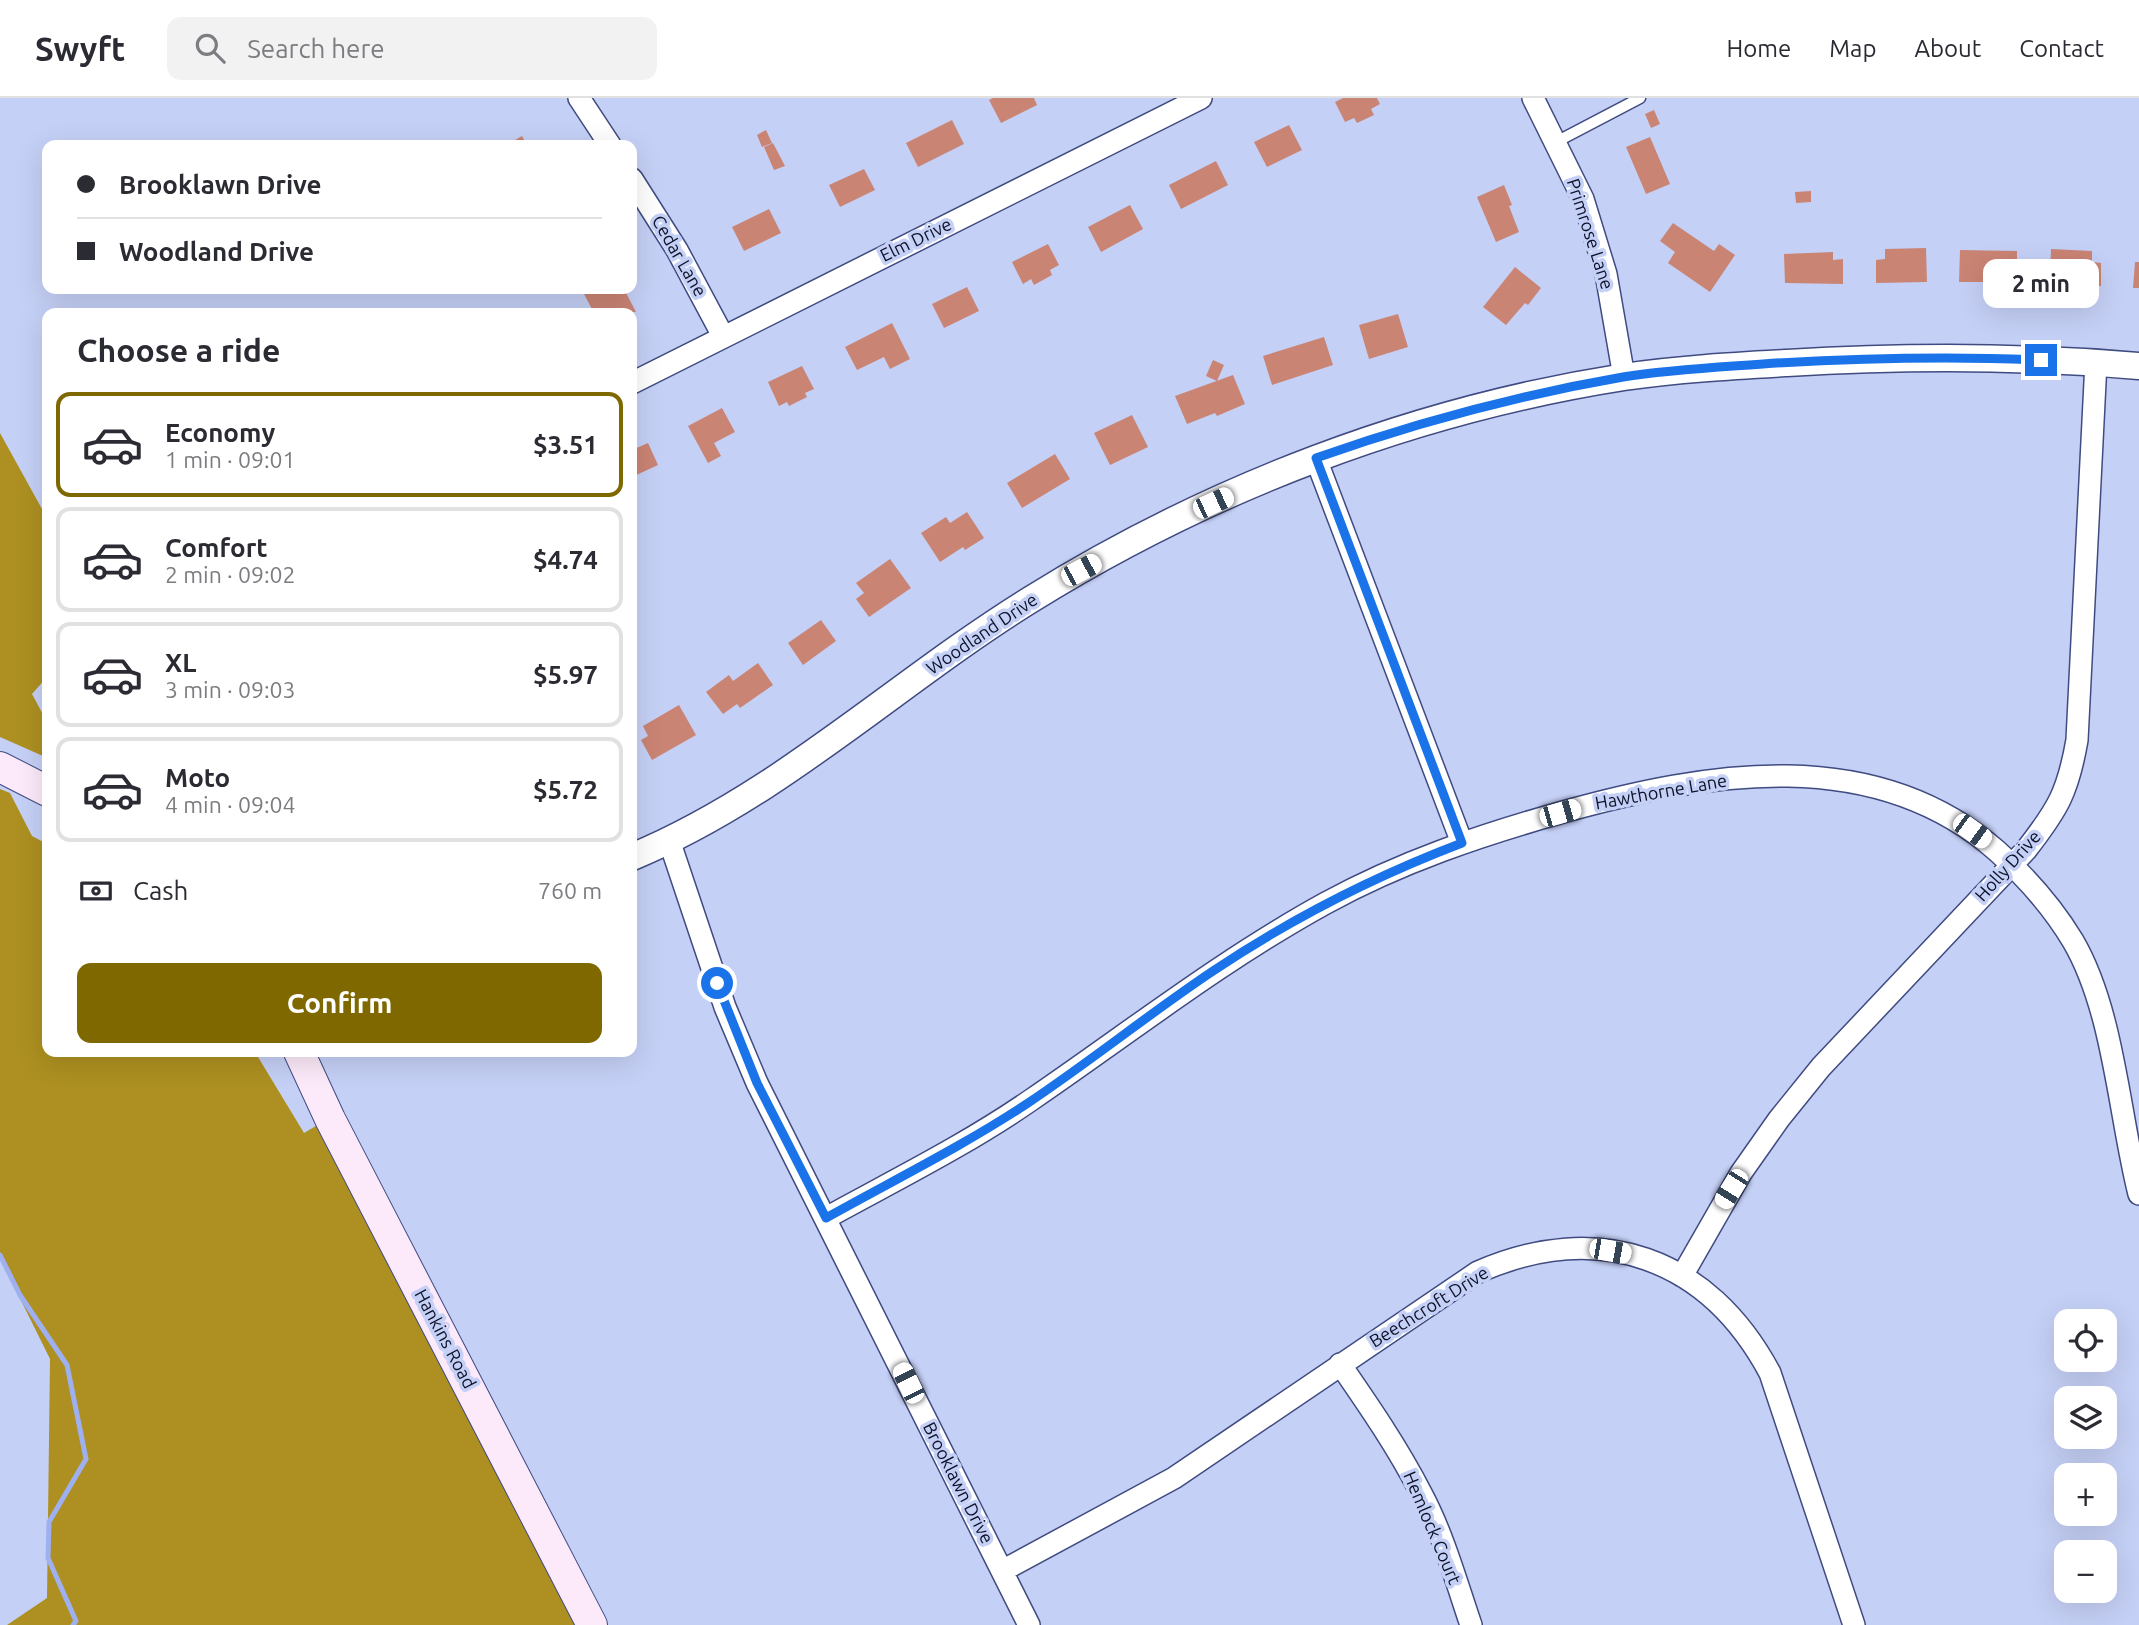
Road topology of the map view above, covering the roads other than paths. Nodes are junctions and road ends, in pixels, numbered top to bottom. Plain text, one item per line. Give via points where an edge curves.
1 (579, 98) edge
2 (1201, 98) edge
3 (1533, 98) edge
4 (1640, 98) edge
5 (607, 140) edge
6 (1556, 142) junction
7 (637, 187) edge
8 (723, 337) junction
9 (2096, 362) junction
10 (2139, 366) edge
11 (1624, 377) junction
12 (637, 380) edge
13 (1316, 458) junction
14 (0, 767) edge
15 (42, 788) edge
16 (669, 840) junction
17 (1462, 843) junction
18 (637, 855) edge
19 (2012, 864) junction
20 (301, 1057) edge
21 (2139, 1194) edge
22 (826, 1218) junction
23 (1682, 1276) junction
24 (1340, 1364) junction
25 (1002, 1571) junction
26 (592, 1625) edge
27 (1029, 1625) edge
28 (1471, 1625) edge
29 (1854, 1625) edge

1 - 5 street
2 - 8 street, Elm Drive
3 - 6 street, Primrose Lane
4 - 6 lane
6 - 11 street, Primrose Lane via 1583,199 1605,274
7 - 8 street, Cedar Lane
8 - 12 street, Elm Drive
9 - 10 street, Woodland Drive
9 - 11 street, Woodland Drive via 1906,358 1718,367
9 - 19 street, Holly Drive via 2077,740 2068,786 2053,814
11 - 13 street, Woodland Drive via 1450,416
13 - 16 street, Woodland Drive via 1156,530 1042,593 772,781
13 - 17 street
14 - 15 main road
16 - 18 street, Woodland Drive
16 - 22 street, Brooklawn Drive via 725,1007 757,1083
17 - 19 street, Hawthorne Lane via 1644,792 1743,778 1811,776 1887,790 1933,808 1960,822
17 - 22 street, Hawthorne Lane via 1390,871 1271,934 978,1135
19 - 21 street, Hawthorne Lane via 2059,919 2088,970 2108,1042
19 - 23 street, Holly Drive via 1821,1067 1741,1173
20 - 26 main road, Hankins Road
22 - 25 street, Brooklawn Drive
23 - 24 street, Beechcroft Drive via 1642,1258 1596,1249 1534,1253 1478,1272
23 - 29 street, Beechcroft Drive via 1719,1302 1739,1324 1770,1373
24 - 25 street, Beechcroft Drive via 1174,1478
24 - 28 street, Hemlock Court via 1422,1495
25 - 27 street, Brooklawn Drive

